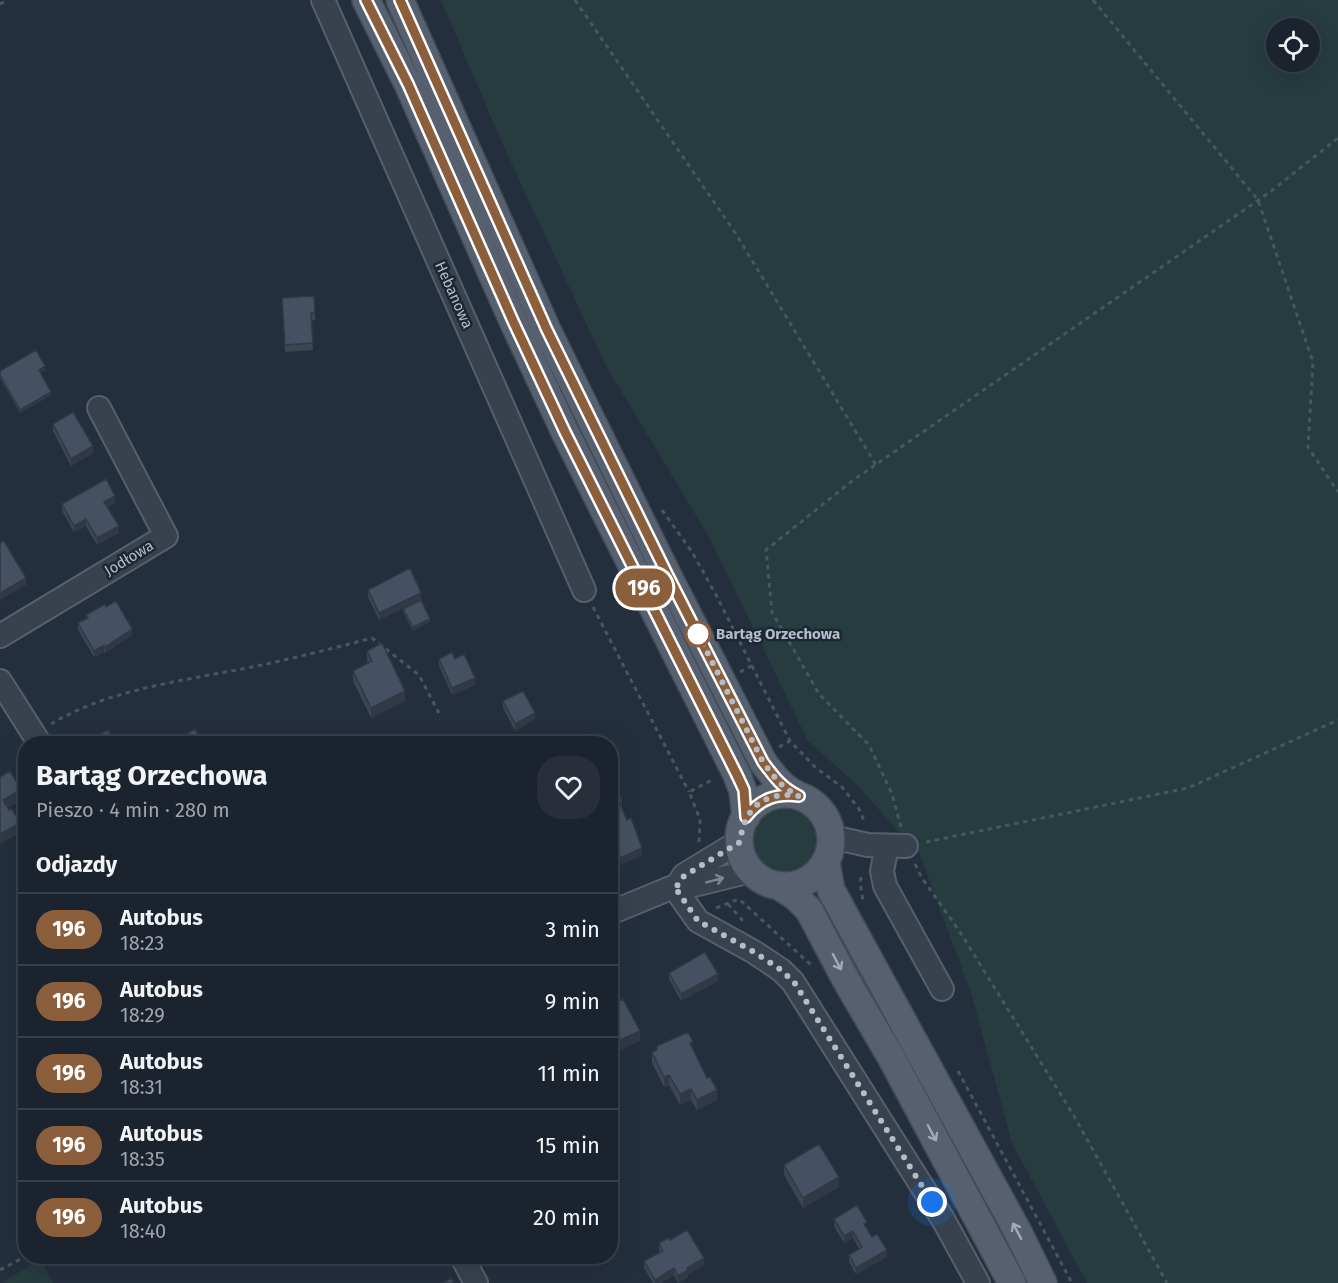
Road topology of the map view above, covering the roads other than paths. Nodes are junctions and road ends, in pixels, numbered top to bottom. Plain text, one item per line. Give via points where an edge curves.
1 (323, 0) edge
2 (366, 0) edge
3 (400, 0) edge
4 (99, 408) dead end
5 (584, 590) road end
6 (0, 636) edge
7 (0, 681) edge
8 (35, 736) edge
9 (799, 796) junction
10 (743, 829) junction
11 (831, 837) junction
12 (825, 863) junction
13 (751, 871) junction
14 (676, 886) junction
15 (779, 886) junction
16 (618, 911) edge
17 (942, 989) dead end
18 (466, 1264) edge
19 (476, 1283) edge
20 (978, 1283) edge
21 (1012, 1283) edge
22 (1043, 1283) edge

1 - 5 street, Hebanowa
2 - 10 main road via 408,84 565,432 744,790
3 - 9 main road via 547,330 667,574 763,762 786,790
4 - 6 street, Jodłowa via 166,536
7 - 8 street
9 - 10 main road via 775,796 753,807
9 - 11 main road via 822,812
10 - 13 main road via 743,857
10 - 14 street
11 - 12 main road
11 - 17 street via 887,846 882,871 885,886
12 - 15 main road via 806,882
22 -> 12 main road via 831,890
14 -> 13 street
13 - 15 main road
14 - 16 street
14 - 20 street via 698,921 763,958 794,982 944,1221
15 -> 21 main road via 809,910
18 - 19 street

